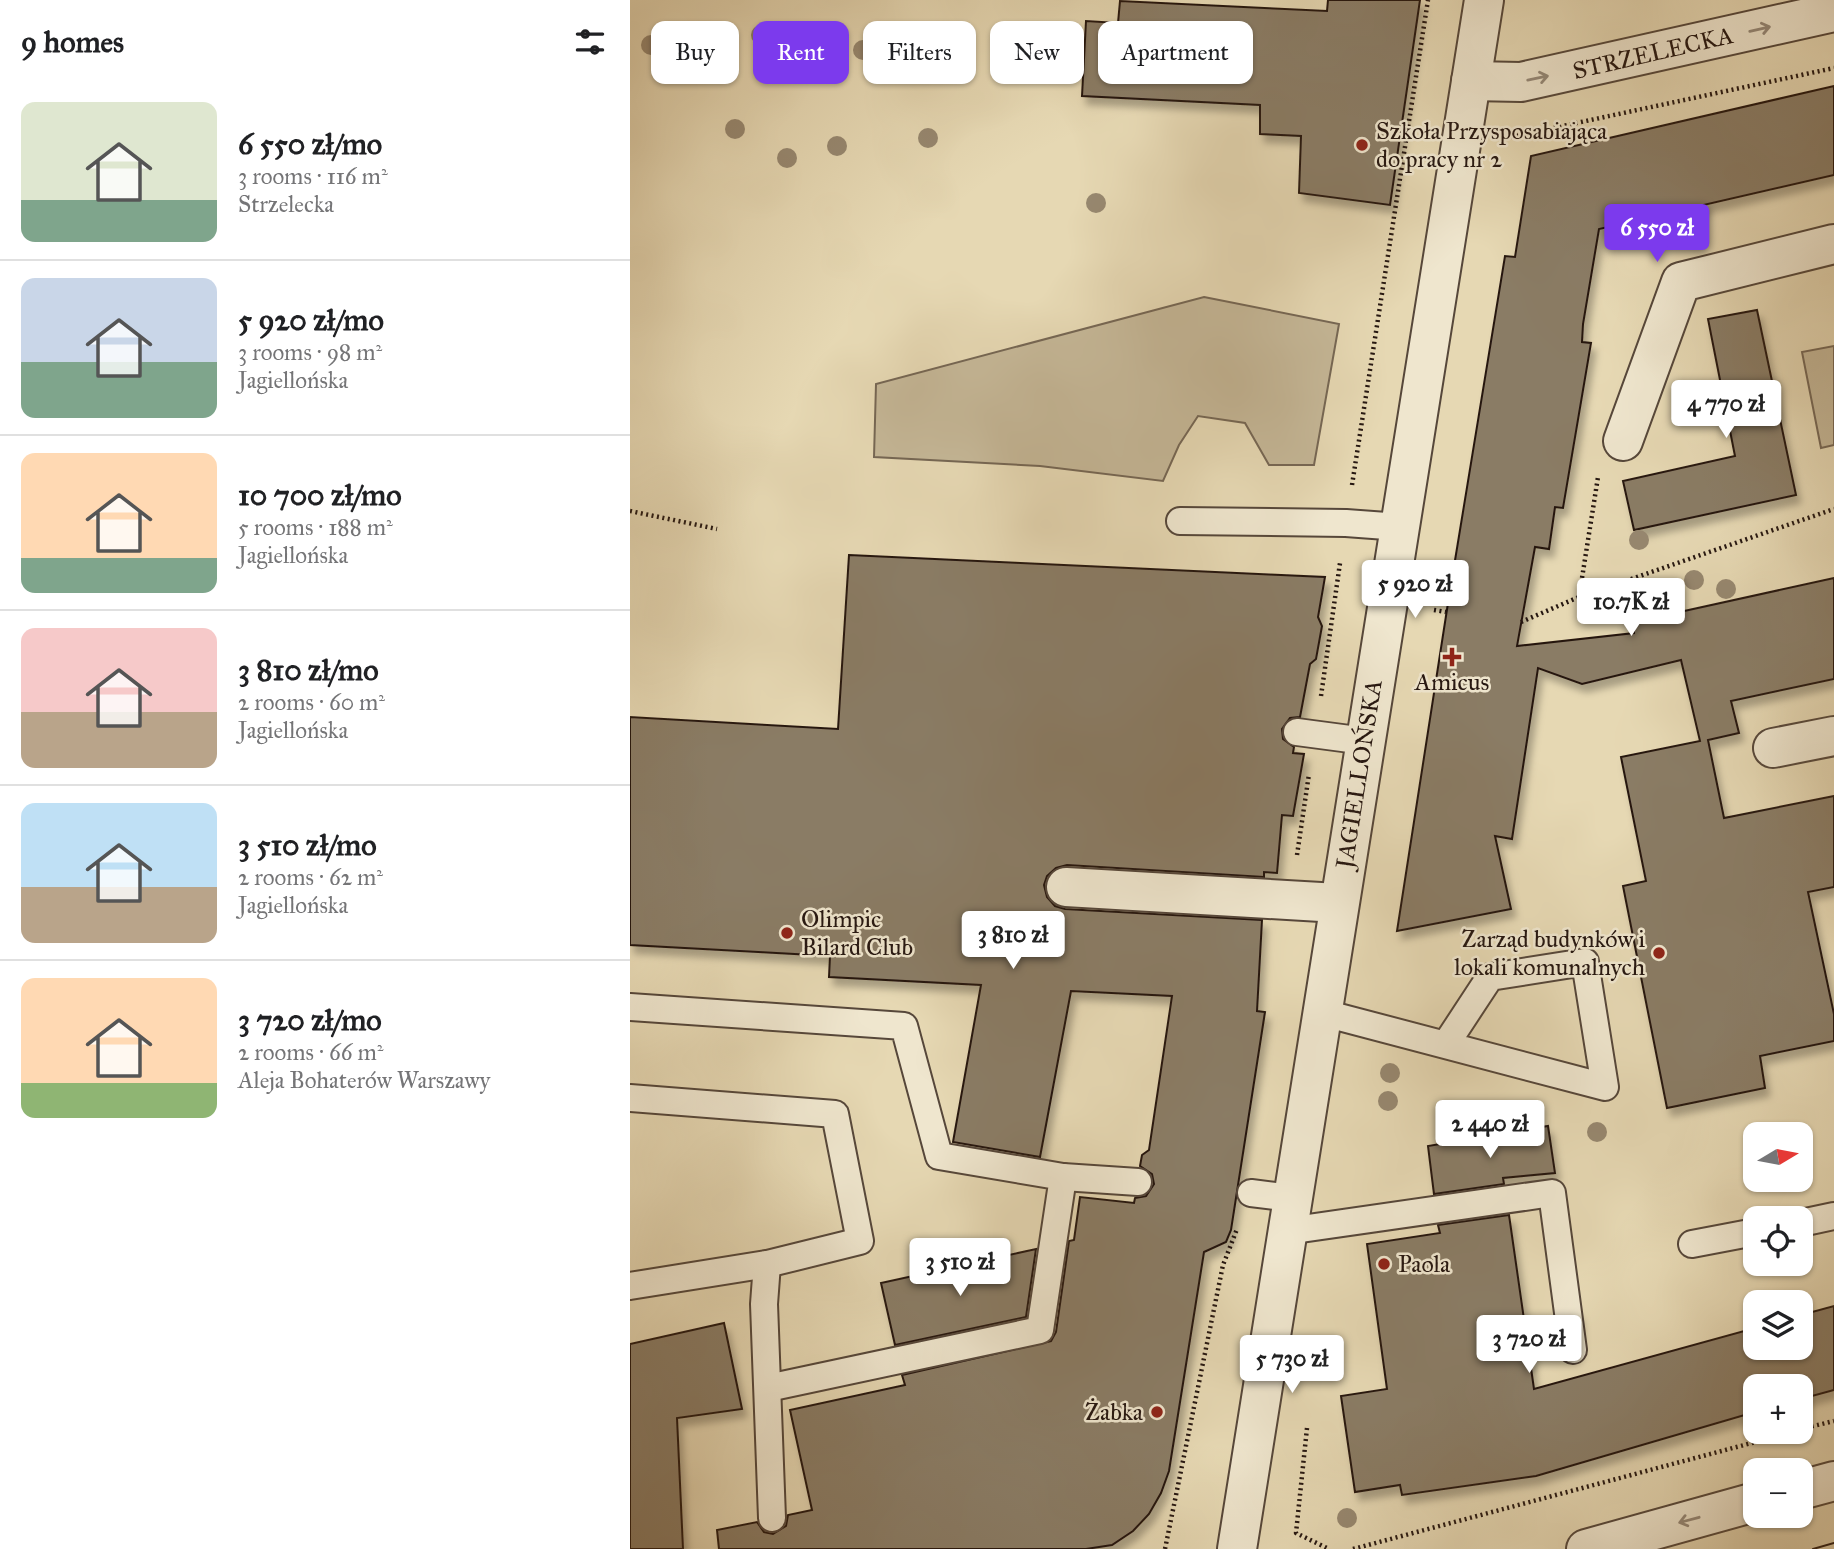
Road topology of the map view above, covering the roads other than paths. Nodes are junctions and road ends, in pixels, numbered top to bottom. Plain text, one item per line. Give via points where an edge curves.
1 (1484, 0) edge
2 (1834, 12) edge
3 (1471, 81) junction
4 (1834, 244) edge
5 (1623, 441) road end
6 (1180, 521) dead end
7 (1400, 527) junction
8 (1306, 733) road end
9 (1834, 736) edge
10 (1365, 741) junction
11 (1773, 748) dead end
12 (1066, 887) dead end
13 (1338, 903) junction
14 (630, 1007) edge
15 (1320, 1012) junction
16 (1446, 1044) junction
17 (630, 1098) edge
18 (1063, 1177) junction
19 (1138, 1182) dead end
20 (1251, 1193) road end
21 (1289, 1215) junction
22 (1834, 1216) edge
23 (1813, 1220) edge
24 (1743, 1234) edge
25 (1692, 1244) dead end
26 (767, 1264) junction
27 (630, 1286) edge
28 (1573, 1350) dead end
29 (768, 1388) junction
30 (1834, 1480) edge
31 (1813, 1486) edge
32 (1743, 1505) edge
33 (772, 1518) dead end
34 (1237, 1549) edge
35 (1586, 1549) edge

1 - 3 street, JAGIELLOŃSKA
3 -> 2 street, STRZELECKA via 1521,82
3 - 7 street, JAGIELLOŃSKA
4 - 5 street via 1681,282
6 - 7 lane
7 - 10 street, JAGIELLOŃSKA
8 - 10 lane
9 - 11 street
10 - 13 street, JAGIELLOŃSKA
12 - 13 street
13 - 15 street, JAGIELLOŃSKA
14 - 18 lane via 904,1026 939,1156
15 - 16 lane
15 - 21 street, JAGIELLOŃSKA
16 - 16 lane via 1459,1048 1605,1087 1585,962 1490,977
17 - 26 lane via 835,1114 860,1241
18 - 19 lane
18 - 29 lane via 1040,1330
20 - 21 lane
21 - 28 lane via 1552,1193
21 - 34 street, JAGIELLOŃSKA
22 - 23 lane
24 - 25 lane
26 - 27 lane
26 - 29 lane
29 - 33 lane
30 - 31 street
32 -> 35 street

